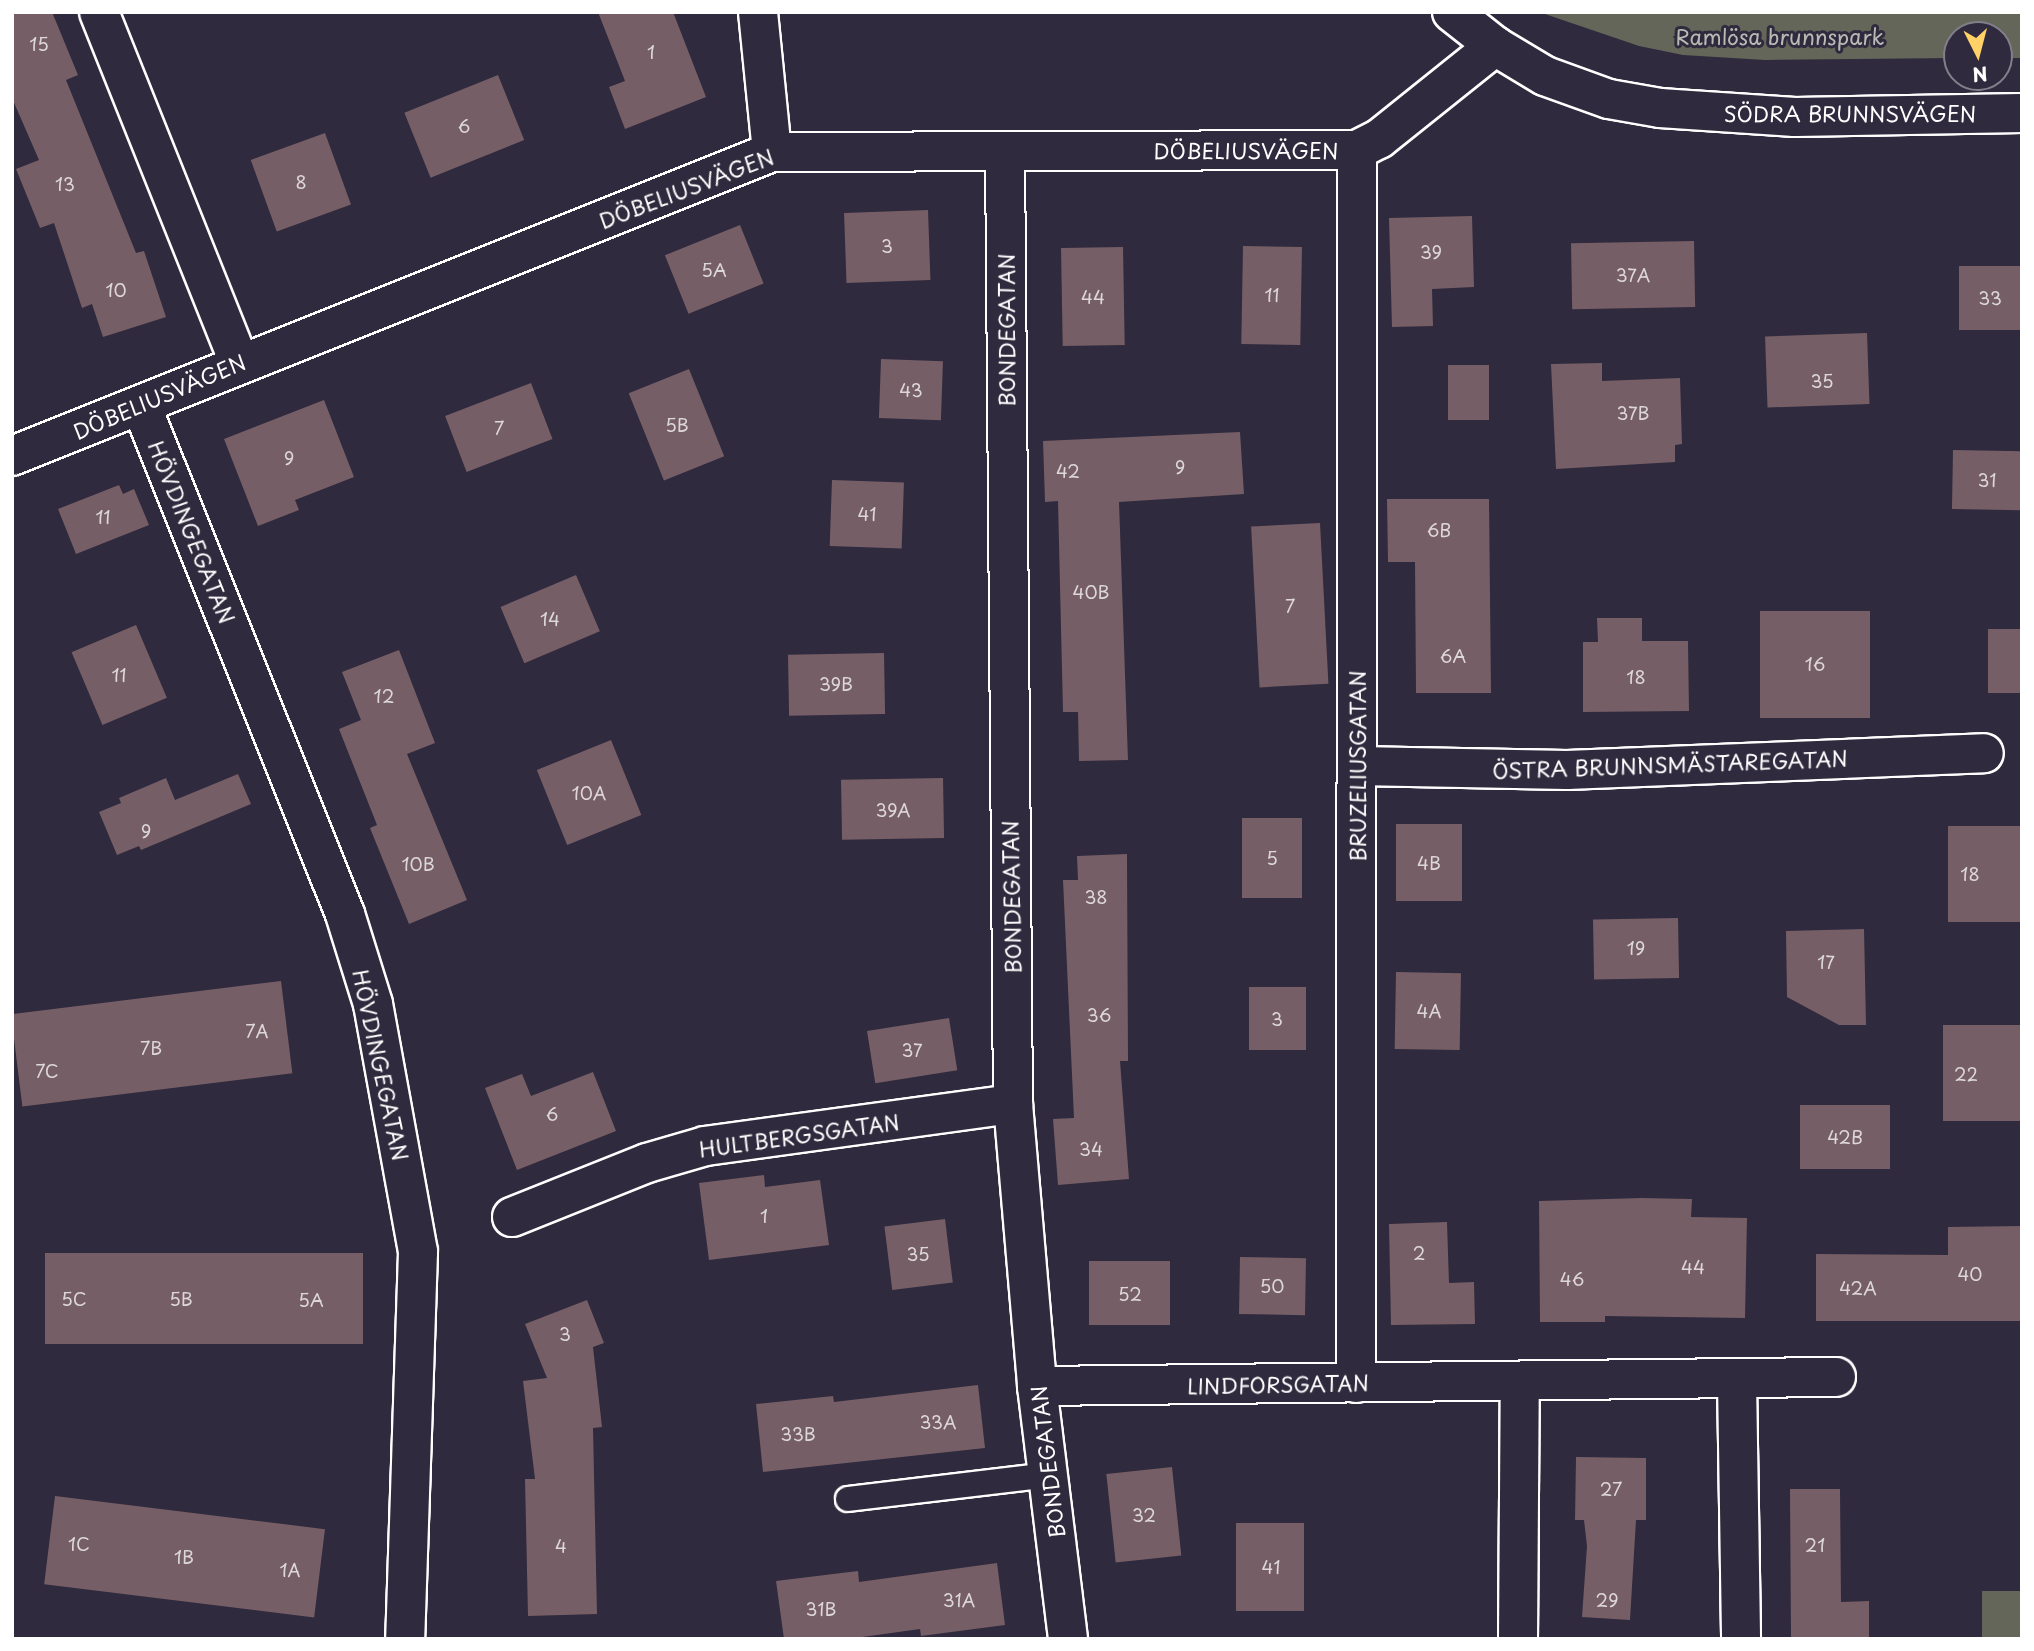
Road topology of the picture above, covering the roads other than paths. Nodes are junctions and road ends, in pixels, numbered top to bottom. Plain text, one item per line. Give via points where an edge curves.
1 (99, 12) edge
2 (758, 12) edge
3 (1452, 12) edge
4 (1494, 46) junction
5 (2022, 113) edge
6 (1357, 150) junction
7 (1005, 151) junction
8 (772, 152) junction
9 (239, 362) junction
10 (141, 405) junction
11 (12, 456) edge
12 (1984, 753) dead end
13 (1357, 766) junction
14 (1013, 1104) junction
15 (512, 1217) dead end
16 (1836, 1377) dead end
17 (1737, 1380) junction
18 (1520, 1382) junction
19 (1356, 1383) junction
20 (1037, 1386) junction
21 (1048, 1475) junction
22 (848, 1499) dead end
23 (405, 1639) edge
24 (1068, 1639) edge
25 (1518, 1639) edge
26 (1741, 1639) edge

1 - 9 street
2 - 8 street
3 - 4 street, SÖDRA BRUNNSVÄGEN
4 - 5 street, SÖDRA BRUNNSVÄGEN via 1545,76 1609,99 1660,108 1795,117
4 - 6 street, DÖBELIUSVÄGEN via 1379,139
6 - 7 street, DÖBELIUSVÄGEN
6 - 13 street, BRUZELIUSGATAN
7 - 8 street, DÖBELIUSVÄGEN
7 - 14 street, BONDEGATAN
8 - 9 street, DÖBELIUSVÄGEN
9 - 10 street, DÖBELIUSVÄGEN
10 - 11 street, DÖBELIUSVÄGEN
10 - 23 street, HÖVDINGEGATAN via 345,914 373,1004 418,1252
12 - 13 street, ÖSTRA BRUNNSMÄSTAREGATAN via 1567,771
13 - 19 street, BRUZELIUSGATAN
14 - 15 street, HULTBERGSGATAN via 705,1146 647,1163
14 - 20 street, BONDEGATAN
16 - 17 street, LINDFORSGATAN
17 - 18 street, LINDFORSGATAN
17 - 26 street
18 - 19 street, LINDFORSGATAN
18 - 25 street
19 - 20 street, LINDFORSGATAN
20 - 21 street, BONDEGATAN
21 - 22 lane
21 - 24 street, BONDEGATAN

